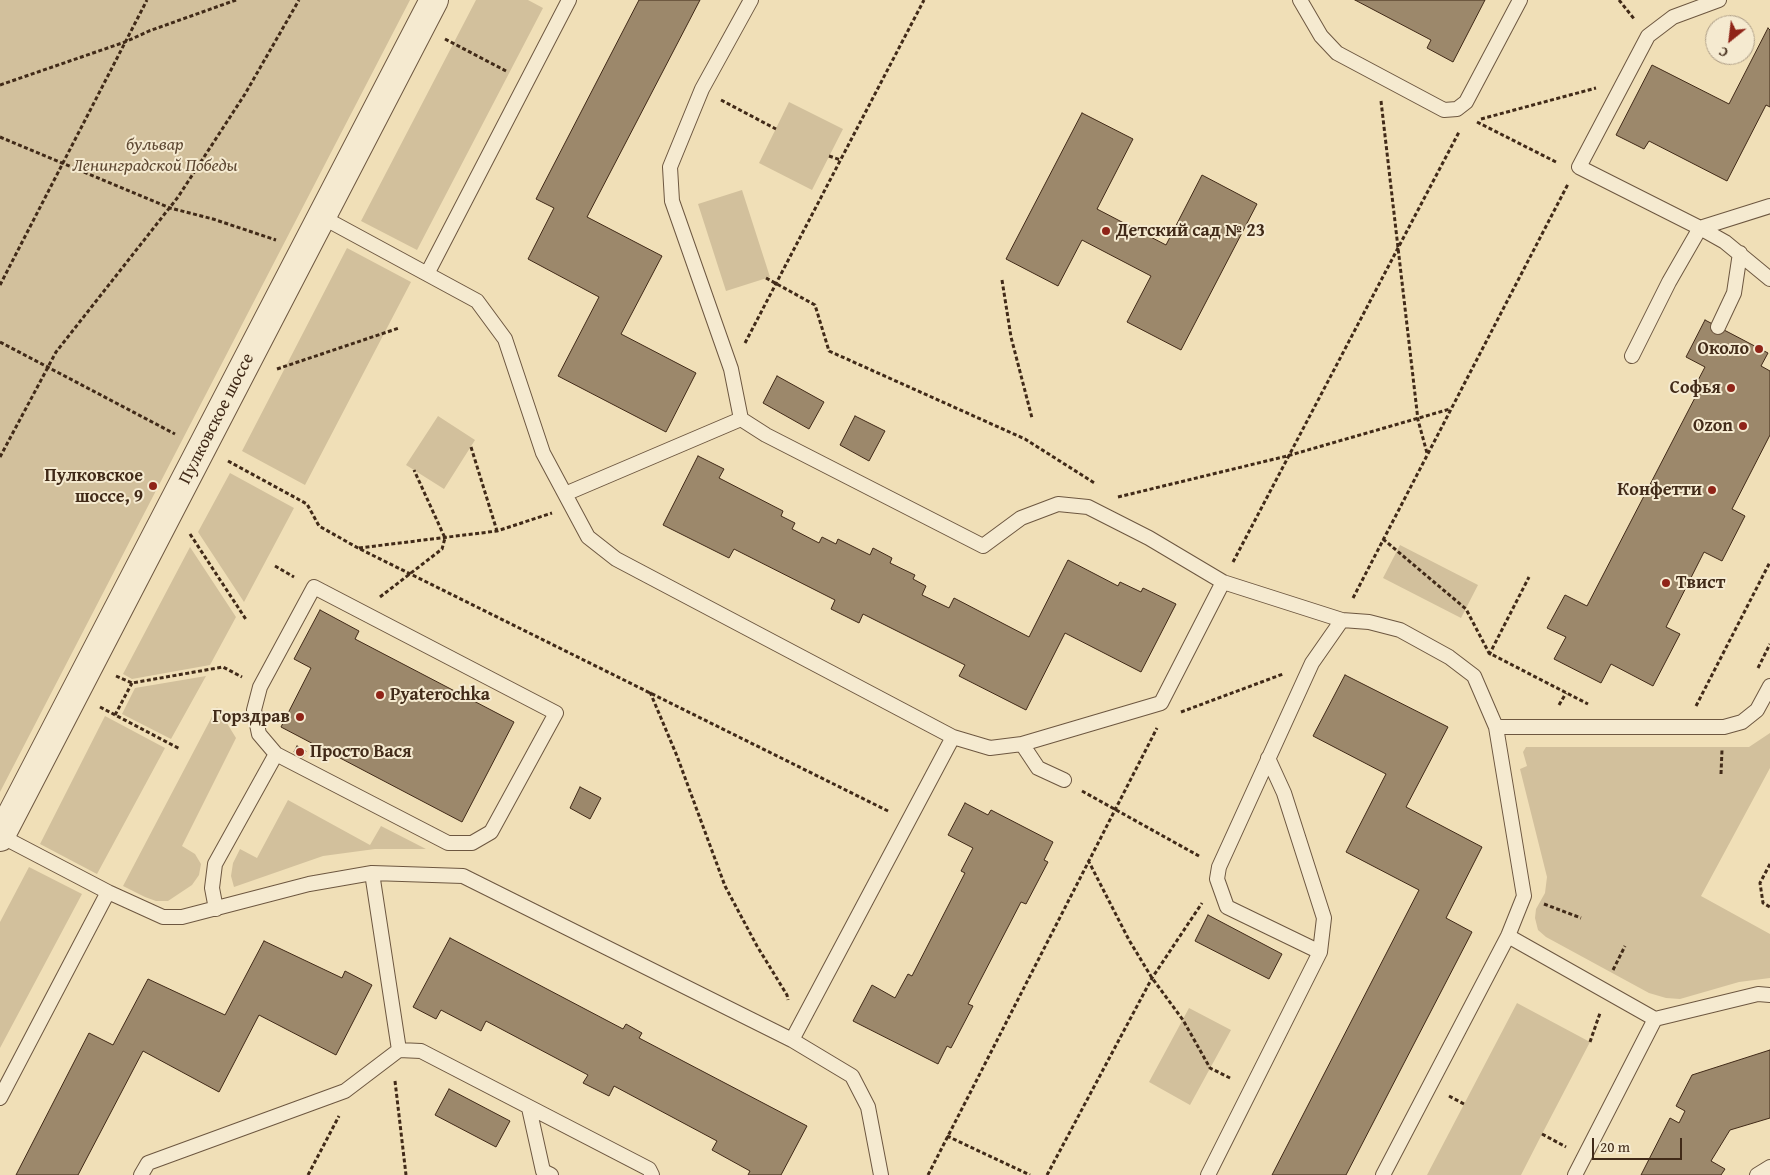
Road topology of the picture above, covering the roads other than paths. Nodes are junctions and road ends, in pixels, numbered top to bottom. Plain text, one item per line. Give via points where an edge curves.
1 (434, 0) edge
2 (569, 0) edge
3 (751, 0) edge
4 (1300, 0) edge
5 (1520, 0) edge
6 (1719, 0) edge
7 (1770, 206) edge
8 (322, 216) junction
9 (1700, 228) junction
10 (1740, 253) junction
11 (427, 274) junction
12 (1770, 279) edge
13 (1718, 327) dead end
14 (1632, 356) dead end
15 (741, 419) junction
16 (565, 494) junction
17 (1223, 582) junction
18 (1342, 620) junction
19 (1770, 686) edge
20 (1496, 727) junction
21 (953, 737) junction
22 (1022, 744) junction
23 (276, 754) junction
24 (1268, 758) junction
25 (1064, 780) road end
26 (0, 837) edge
27 (372, 873) junction
28 (108, 892) junction
29 (216, 909) junction
30 (1508, 936) junction
31 (1320, 952) junction
32 (1770, 995) edge
33 (1656, 1019) junction
34 (792, 1040) junction
35 (396, 1052) junction
36 (0, 1098) edge
37 (529, 1108) junction
38 (1770, 1166) edge
39 (141, 1175) edge
40 (550, 1175) edge
41 (652, 1175) edge
42 (881, 1175) edge
43 (1208, 1175) edge
44 (1383, 1175) edge
45 (1575, 1175) edge
46 (1757, 1175) edge

1 - 8 street, Пулковское шоссе
2 - 11 lane
3 - 15 lane via 702,89 670,167 672,201 731,369
4 - 5 lane via 1321,36 1337,53 1444,110 1461,115
6 - 9 lane via 1673,17 1648,36 1577,169
7 - 9 lane
8 - 11 lane
8 - 26 street, Пулковское шоссе
9 - 10 lane
9 - 14 lane
10 - 12 lane
10 - 13 lane via 1734,294
11 - 16 lane via 477,301 504,339 543,453
15 - 16 lane
15 - 17 lane via 766,435 983,546 1021,518 1058,504 1088,507 1149,538
16 - 21 lane via 588,537 616,559
17 - 18 lane
17 - 22 lane via 1161,703
18 - 20 lane via 1369,622 1400,630 1449,657 1474,676
18 - 24 lane via 1312,663
19 - 20 lane via 1757,710 1742,722 1724,727
20 - 30 lane via 1524,896
21 - 22 lane via 990,748
21 - 34 lane
22 - 25 lane via 1038,768
23 - 23 lane via 448,843 472,843 490,832 556,713 314,587 260,687 254,710 259,734
23 - 29 lane via 214,864 212,888
24 - 31 lane via 1284,793 1324,918
24 - 31 lane via 1218,873 1227,907
26 - 28 lane
27 - 29 lane via 309,884
27 - 34 lane via 463,876
27 - 35 lane
28 - 29 lane via 163,917 182,917
28 - 36 lane
30 - 33 lane
30 - 44 lane
31 - 43 lane
32 - 33 lane via 1758,994
33 - 45 lane
34 - 42 lane via 852,1076 868,1107
35 - 37 lane via 421,1052
35 - 39 lane via 345,1091 148,1163
37 - 40 lane via 543,1171
37 - 41 lane via 649,1169
38 - 46 lane

